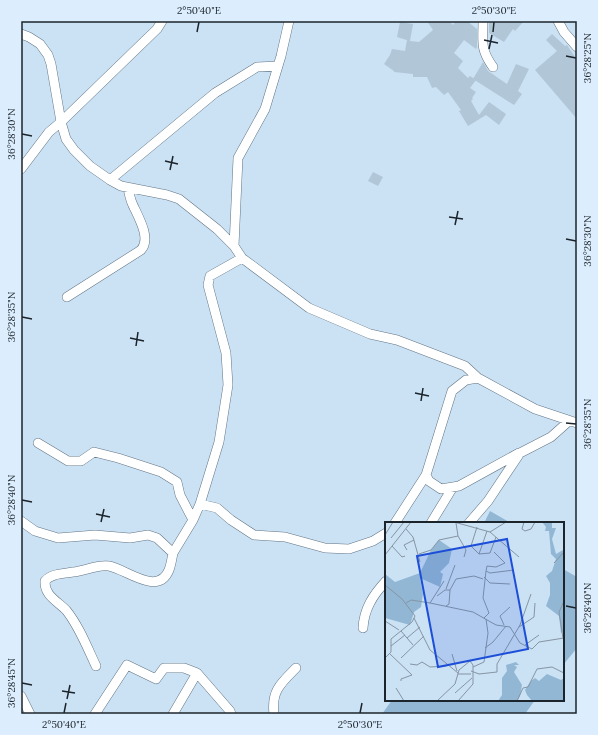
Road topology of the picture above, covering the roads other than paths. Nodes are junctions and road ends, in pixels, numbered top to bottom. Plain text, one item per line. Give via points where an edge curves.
1 (162, 21) edge
2 (289, 21) edge
3 (483, 21) edge
4 (558, 21) edge
5 (21, 34) edge
6 (577, 47) edge
7 (278, 66) junction
8 (493, 67) dead end
9 (61, 122) junction
10 (32, 154) junction
11 (21, 156) edge
12 (21, 168) edge
13 (110, 180) junction
14 (128, 188) junction
15 (234, 246) junction
16 (242, 258) junction
17 (67, 297) dead end
18 (478, 378) junction
19 (573, 422) edge
20 (38, 443) dead end
21 (520, 453) junction
22 (426, 475) junction
23 (453, 487) junction
24 (200, 504) junction
25 (193, 520) junction
26 (21, 521) edge
27 (396, 522) edge
28 (432, 522) edge
29 (470, 522) edge
30 (385, 534) edge
31 (173, 552) junction
32 (385, 582) edge
33 (363, 628) dead end
34 (96, 666) dead end
35 (296, 668) dead end
36 (197, 673) junction
37 (21, 696) edge
38 (30, 714) edge
39 (95, 714) edge
40 (173, 714) edge
41 (231, 714) edge
42 (274, 714) edge

1 - 9 street via 157,29
2 - 7 street
3 - 8 street via 483,50
4 - 6 street
5 - 9 street via 40,44 48,55
7 - 13 street via 257,67 215,93
7 - 15 street via 265,109 238,158
9 - 10 street via 49,132
9 - 13 street via 66,139 74,150 90,166
10 - 11 street
10 - 12 street
13 - 14 street
14 - 15 street via 167,194 179,199
14 - 17 street via 131,202 140,217 144,247
15 - 16 street
16 - 18 street via 309,308 370,334 397,340 465,366
16 - 24 street via 210,276 208,285 226,353 228,385 218,442
18 - 19 street via 535,409
18 - 22 street via 466,380 452,391
19 - 21 street
20 - 25 street via 68,461 81,461 94,452 161,472 177,482 180,495
21 - 23 street
21 - 29 street via 488,501
22 - 23 street via 429,481 441,489
22 - 27 street
23 - 28 street
24 - 25 street
24 - 30 street via 217,508 254,535 285,537 325,548 349,549 373,541
25 - 31 street
26 - 31 street via 36,531 58,538 95,535 130,538 148,535 157,538
31 - 34 street via 168,571 159,581 148,582 138,579 107,565 58,574 45,581 47,592 73,619
32 - 33 street via 369,603 363,617
35 - 42 street via 281,682 274,693
36 - 39 street via 184,668 164,668 156,678 127,665
36 - 40 street
36 - 41 street
37 - 38 street

